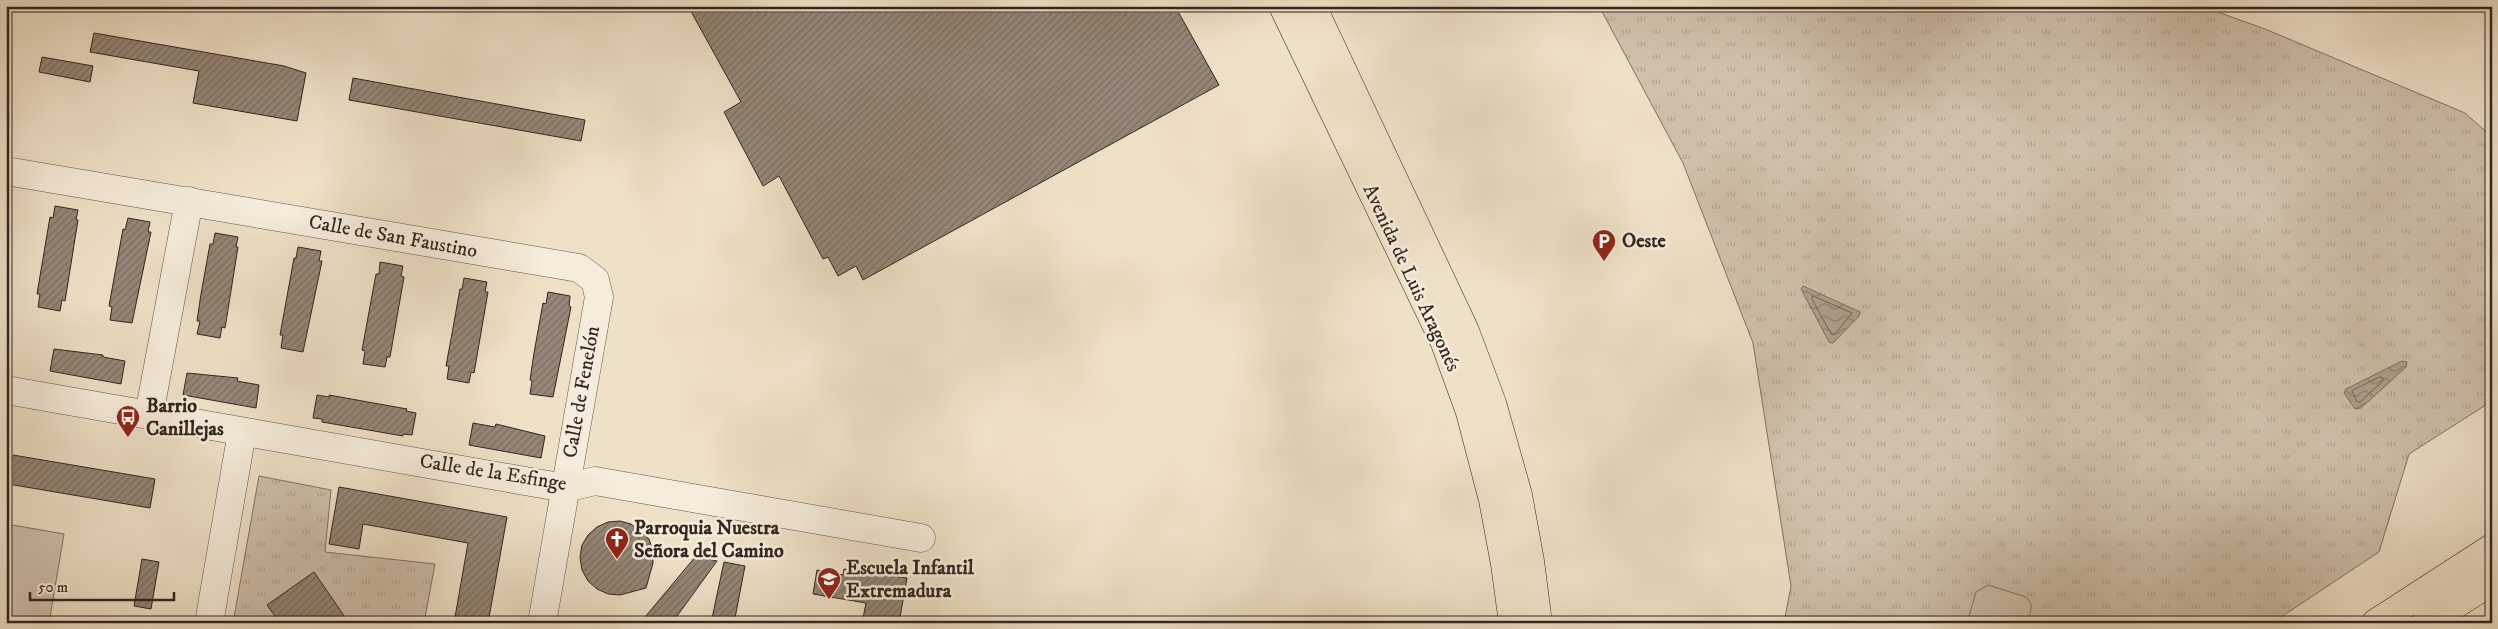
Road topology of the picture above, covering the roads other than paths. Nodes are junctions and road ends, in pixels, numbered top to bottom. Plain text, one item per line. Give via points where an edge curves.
1 (1282, 6) edge
2 (1312, 6) edge
3 (6, 171) edge
4 (189, 202) junction
5 (595, 280) joint
6 (6, 390) edge
7 (148, 415) junction
8 (242, 432) junction
9 (565, 488) junction
10 (921, 538) dead end
11 (2492, 548) edge
12 (2492, 582) edge
13 (209, 623) edge
14 (542, 623) edge
15 (1513, 623) edge
16 (1538, 623) edge
17 (2376, 623) edge
18 (2426, 623) edge

1 - 15 main road, Avenida de Luis Aragonés via 1445,343 1470,412 1493,500
2 - 16 main road, Avenida de Luis Aragonés via 1465,331 1492,403 1518,495
3 - 4 street, Calle de San Faustino
4 - 5 street, Calle de San Faustino via 579,268
4 - 7 street
5 - 9 street, Calle de Fenelón via 598,297
6 - 7 street, Calle de la Esfinge
7 - 8 street, Calle de la Esfinge
8 - 9 street, Calle de la Esfinge
8 - 13 street
9 - 10 street, Calle de la Esfinge via 595,481
9 - 14 street, Calle de Fenelón
11 - 17 main road
12 - 18 main road

